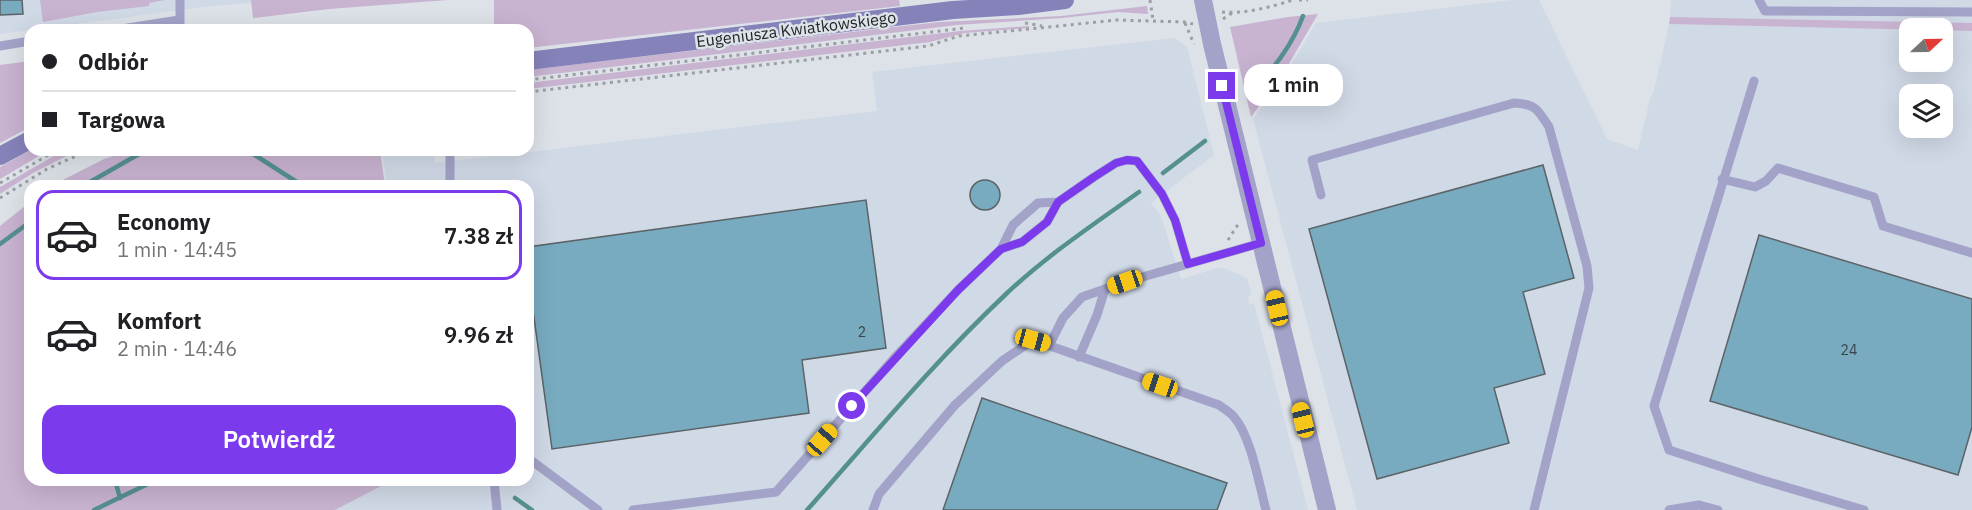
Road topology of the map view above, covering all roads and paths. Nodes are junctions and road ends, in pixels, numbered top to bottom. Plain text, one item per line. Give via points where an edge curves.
1 (180, 0) edge
2 (1065, 0) edge
3 (1150, 0) edge
4 (1203, 0) edge
5 (1293, 0) edge
6 (1299, 0) edge
7 (1308, 0) edge
8 (1759, 0) edge
9 (1972, 12) edge
10 (1232, 13) dead end
11 (179, 20) junction
12 (1153, 20) junction
13 (153, 24) edge
14 (179, 24) edge
15 (1015, 24) dead end
16 (973, 27) dead end
17 (1044, 27) junction
18 (24, 42) edge
19 (0, 46) edge
20 (1196, 49) dead end
21 (534, 60) edge
22 (534, 79) edge
23 (1754, 81) dead end
24 (534, 91) edge
25 (24, 143) edge
26 (0, 156) edge
27 (47, 156) edge
28 (76, 156) edge
29 (450, 156) edge
30 (1722, 179) junction
31 (29, 180) edge
32 (450, 180) edge
33 (0, 183) edge
34 (24, 183) edge
35 (1321, 195) dead end
36 (0, 198) edge
37 (1058, 202) junction
38 (1261, 243) junction
39 (1001, 249) junction
40 (1972, 253) edge
41 (1188, 264) junction
42 (1105, 289) junction
43 (1050, 344) junction
44 (1079, 357) junction
45 (534, 462) edge
46 (495, 486) edge
47 (697, 506) edge
48 (497, 510) edge
49 (598, 510) edge
50 (633, 510) edge
51 (873, 510) edge
52 (1266, 510) edge
53 (1327, 510) edge
54 (1534, 510) edge
55 (1669, 510) edge
56 (1718, 510) edge
57 (1864, 510) edge

1 - 11 lane
2 - 21 main road, Eugeniusza Kwiatkowskiego
3 - 12 path
4 - 38 street
5 - 10 path
6 - 7 path
8 - 9 lane via 1765,11
11 - 13 lane
11 - 14 lane
12 - 17 path
12 - 20 path via 1184,22
15 - 17 path
16 - 22 path
17 - 24 path via 959,36 928,46
18 - 19 lane
23 - 30 lane
25 - 26 main road
27 - 33 path
28 - 31 path
29 - 32 lane
30 - 40 lane via 1755,187 1778,168 1874,197 1883,226
30 - 57 lane via 1654,406 1669,450
34 - 36 path
35 - 54 lane via 1312,160 1514,103 1528,104 1540,113 1549,127 1587,266 1589,288
37 - 39 lane via 1047,222 1022,242
37 - 39 lane via 1038,203 1012,225
37 - 41 lane via 1116,163 1137,161 1162,194 1175,220
38 - 41 lane
38 - 53 street
39 - 47 lane via 898,354 776,492
41 - 42 lane
42 - 43 lane via 1082,297 1063,318
42 - 44 lane
43 - 44 lane
43 - 51 lane via 1033,340 1002,361 948,413 879,494
44 - 52 lane via 1219,405 1233,415 1246,439
45 - 49 lane
46 - 48 lane
47 - 50 lane
55 - 56 lane via 1699,505

